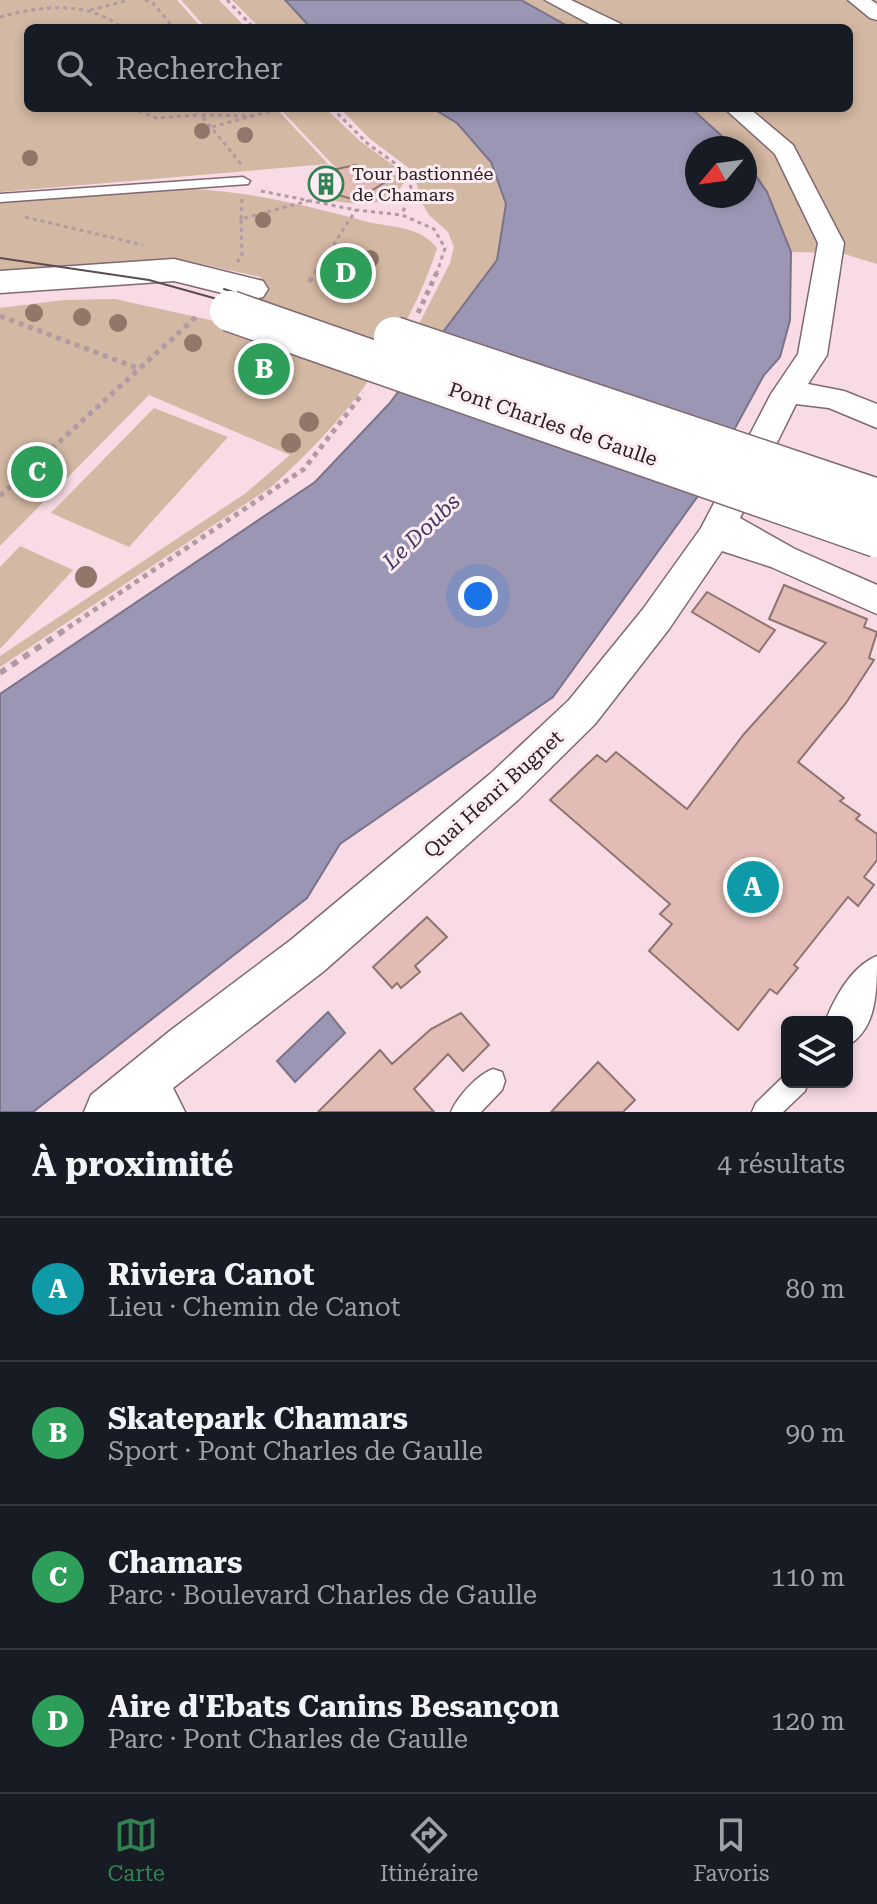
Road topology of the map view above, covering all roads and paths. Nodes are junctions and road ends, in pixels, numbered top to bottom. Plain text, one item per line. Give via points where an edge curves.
1 (129, 0) edge
2 (145, 0) edge
3 (227, 0) edge
4 (555, 0) edge
5 (858, 0) edge
6 (89, 10) junction
7 (877, 14) edge
8 (0, 17) edge
9 (119, 24) edge
10 (171, 24) edge
11 (250, 24) edge
12 (606, 24) edge
13 (137, 112) edge
14 (248, 112) edge
15 (267, 112) edge
16 (336, 112) edge
17 (740, 112) edge
18 (201, 115) junction
19 (252, 116) junction
20 (212, 127) junction
21 (243, 181) junction
22 (0, 198) edge
23 (313, 200) junction
24 (356, 210) junction
25 (402, 215) junction
26 (13, 216) dead end
27 (145, 246) dead end
28 (0, 282) edge
29 (309, 282) dead end
30 (231, 292) junction
31 (0, 297) edge
32 (0, 316) edge
33 (417, 316) dead end
34 (140, 369) junction
35 (794, 380) junction
36 (368, 386) dead end
37 (877, 389) edge
38 (877, 417) edge
39 (0, 496) edge
40 (877, 499) edge
41 (717, 530) junction
42 (877, 537) edge
43 (877, 600) edge
44 (0, 673) edge
45 (877, 978) edge
46 (852, 1016) edge
47 (493, 1081) dead end
48 (790, 1088) edge
49 (153, 1098) edge
50 (108, 1112) edge
51 (464, 1112) edge
52 (765, 1112) edge

1 - 6 path
2 - 10 path
3 - 11 path
4 - 12 street
5 - 7 street
6 - 8 path via 33,9
6 - 9 path
13 - 18 path via 147,118
14 - 19 path
15 - 19 path
16 - 25 path via 406,171 411,188
17 - 35 street, Quai Henri Bugnet via 785,150 831,243 812,355
18 - 19 path
18 - 20 path
19 - 20 path
20 - 21 path via 247,171
21 - 22 lane
21 - 23 path via 271,194
23 - 24 path
23 - 30 path via 241,219
24 - 25 path
24 - 29 path
25 - 33 path via 434,229 445,248
26 - 27 path
28 - 30 main road via 174,270 196,273
30 - 31 main road via 188,298 129,287
30 - 34 path
30 - 40 main road, Pont Charles de Gaulle, bridge
30 - 42 main road, Pont Charles de Gaulle, bridge
32 - 34 path
34 - 39 path
35 - 37 street
35 - 38 street
35 - 41 street, Quai Henri Bugnet
36 - 44 path via 304,469
41 - 43 street
41 - 49 street, Quai Henri Bugnet via 656,619 582,712 404,874 187,1046
45 - 46 street
47 - 51 lane
48 - 52 lane
49 - 50 street, Quai Henri Bugnet

